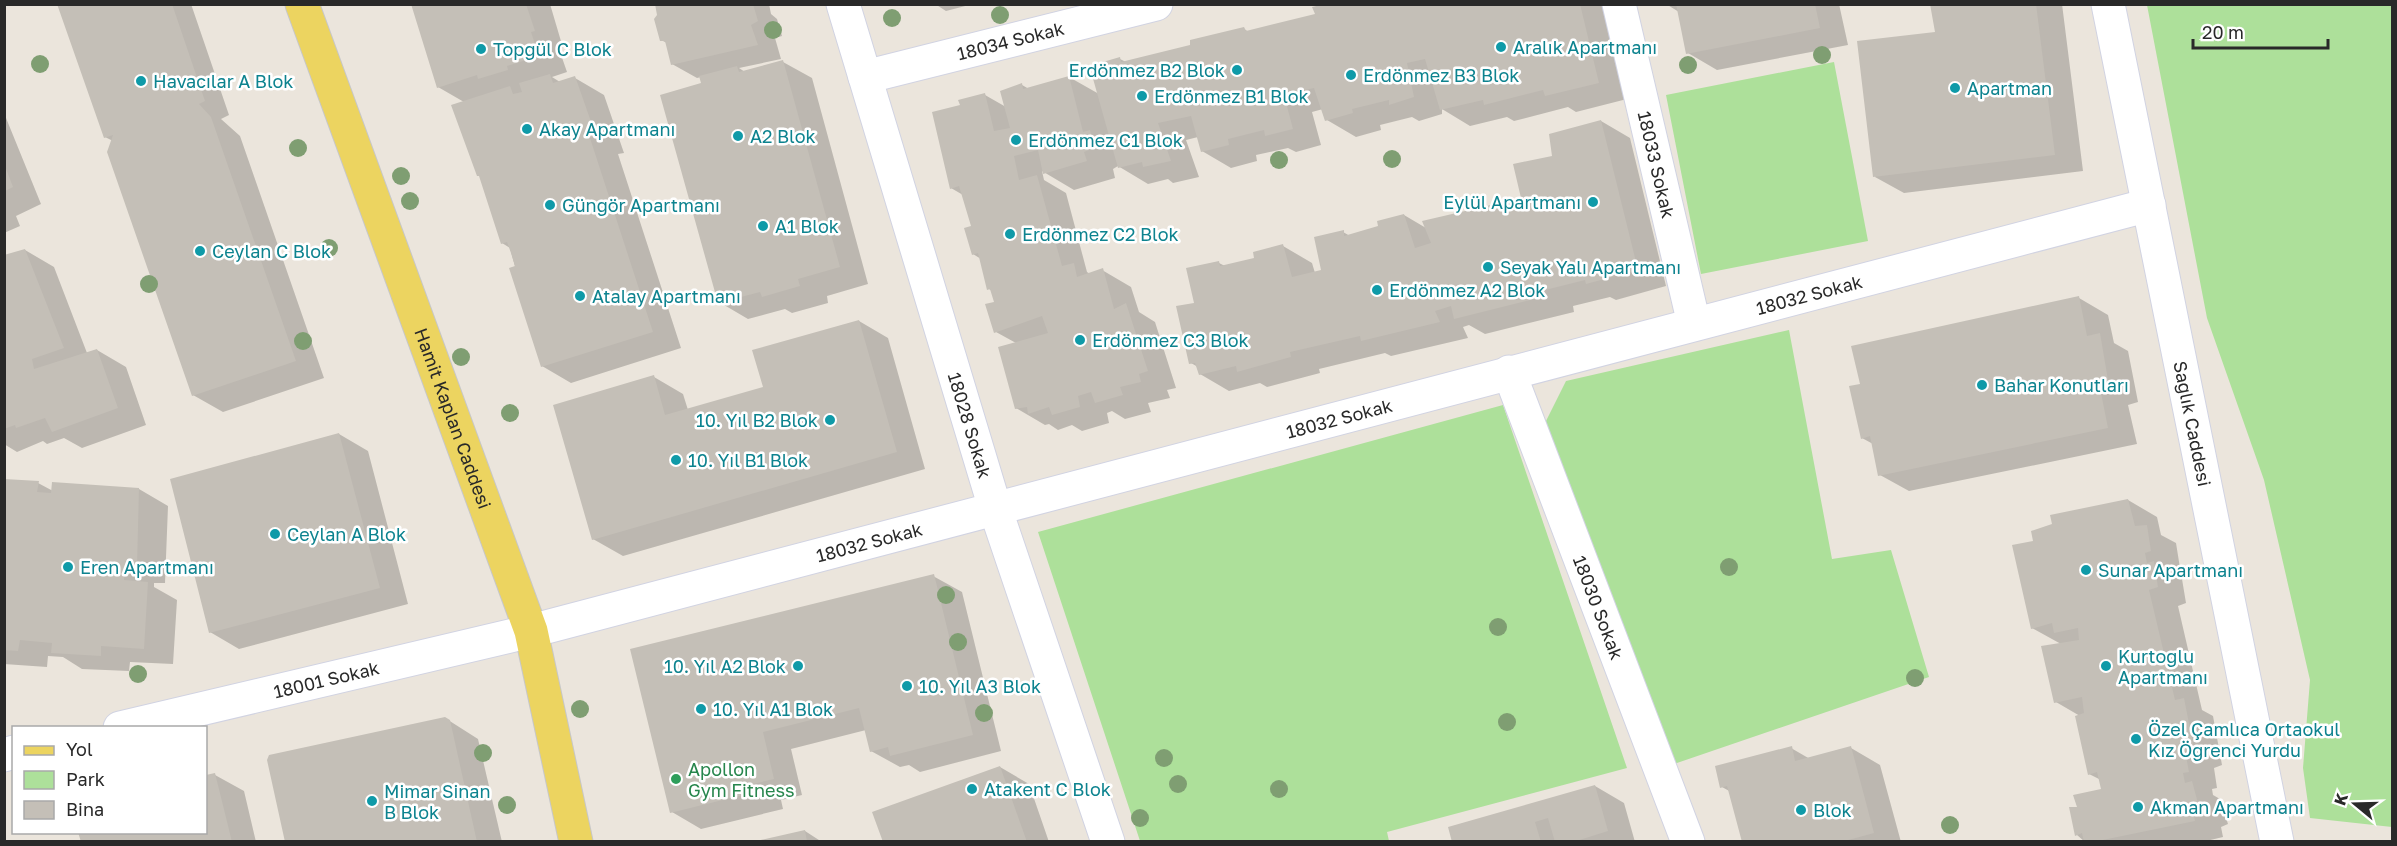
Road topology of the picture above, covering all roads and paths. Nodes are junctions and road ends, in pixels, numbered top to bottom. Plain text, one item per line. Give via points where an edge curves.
1 (302, 4) edge
2 (843, 4) edge
3 (1156, 4) edge
4 (1619, 4) edge
5 (2108, 4) edge
6 (865, 77) junction
7 (2149, 205) junction
8 (1694, 324) junction
9 (1509, 372) junction
10 (995, 508) junction
11 (531, 631) junction
12 (128, 726) edge
13 (576, 842) edge
14 (1108, 842) edge
15 (1688, 842) edge
16 (2277, 842) edge

1 - 11 main road, Hamit Kaplan Caddesi
2 - 6 street, 18028 Sokak
3 - 6 street, 18034 Sokak
4 - 8 street, 18033 Sokak
5 - 7 street, Sağlık Caddesi
6 - 10 street, 18028 Sokak
7 - 8 street, 18032 Sokak
7 - 16 street, Sağlık Caddesi
8 - 9 street, 18032 Sokak
9 - 10 street, 18032 Sokak
9 - 15 street, 18030 Sokak
10 - 11 street, 18032 Sokak
10 - 14 street, 18028 Sokak
11 - 12 street, 18001 Sokak
11 - 13 main road, Hamit Kaplan Caddesi

